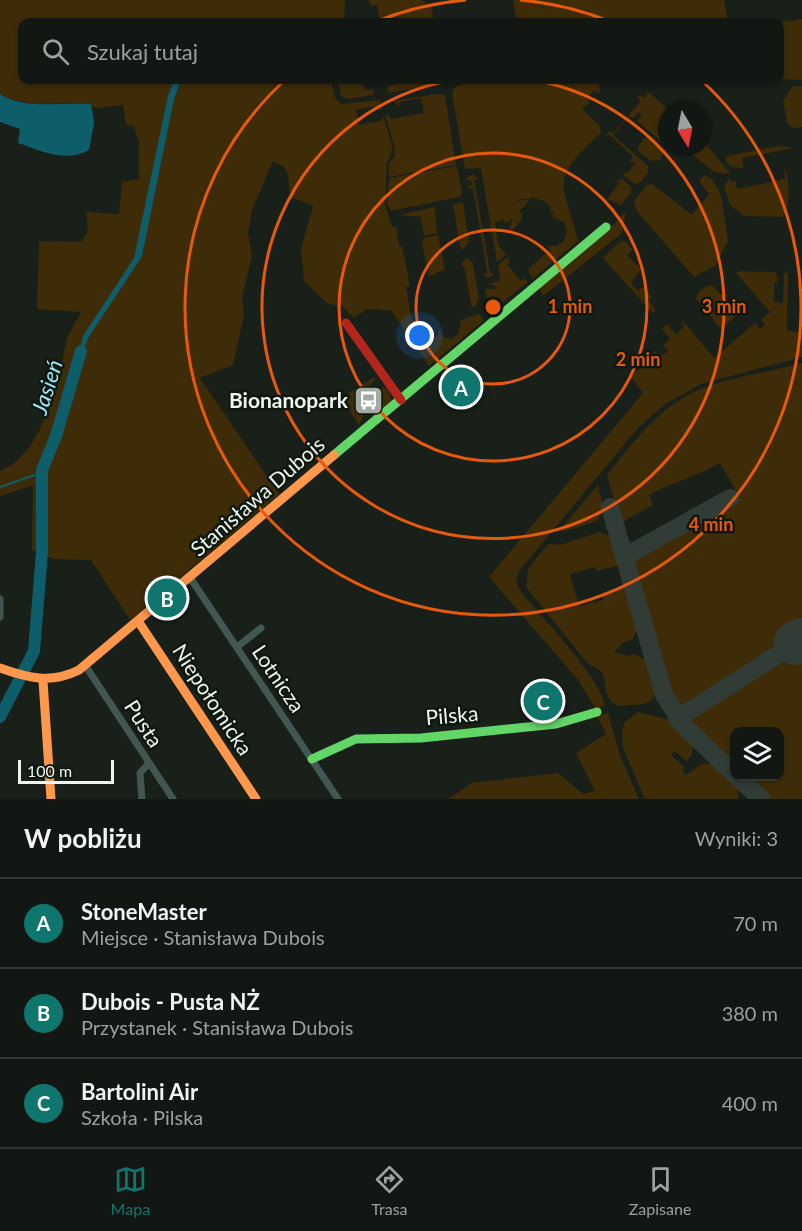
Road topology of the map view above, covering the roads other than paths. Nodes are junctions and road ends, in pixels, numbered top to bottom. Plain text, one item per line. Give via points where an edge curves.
1 (606, 227) dead end
2 (346, 323) dead end
3 (401, 400) junction
4 (191, 579) junction
5 (0, 598) edge
6 (0, 617) edge
7 (138, 621) junction
8 (261, 628) dead end
9 (237, 647) junction
10 (86, 665) junction
11 (0, 668) edge
12 (43, 681) junction
13 (597, 712) dead end
14 (312, 759) junction
15 (149, 764) junction
16 (51, 799) edge
17 (142, 799) edge
18 (173, 799) edge
19 (256, 799) edge
20 (338, 799) edge

1 - 3 street, Stanisława Dubois
2 - 3 street
3 - 4 street, Stanisława Dubois
4 - 7 street, Stanisława Dubois
4 - 9 street, Lotnicza
5 - 6 street
7 - 10 street, Stanisława Dubois
7 - 19 street, Niepołomicka
8 - 9 street
9 - 14 street, Lotnicza
10 - 12 street, Stanisława Dubois via 62,679
10 - 15 street, Pusta
11 - 12 street, Stanisława Dubois
12 - 16 street
13 - 14 street, Pilska via 566,722 511,729 421,738 356,739
14 - 20 street, Lotnicza
15 - 17 street via 140,773
15 - 18 street, Pusta

